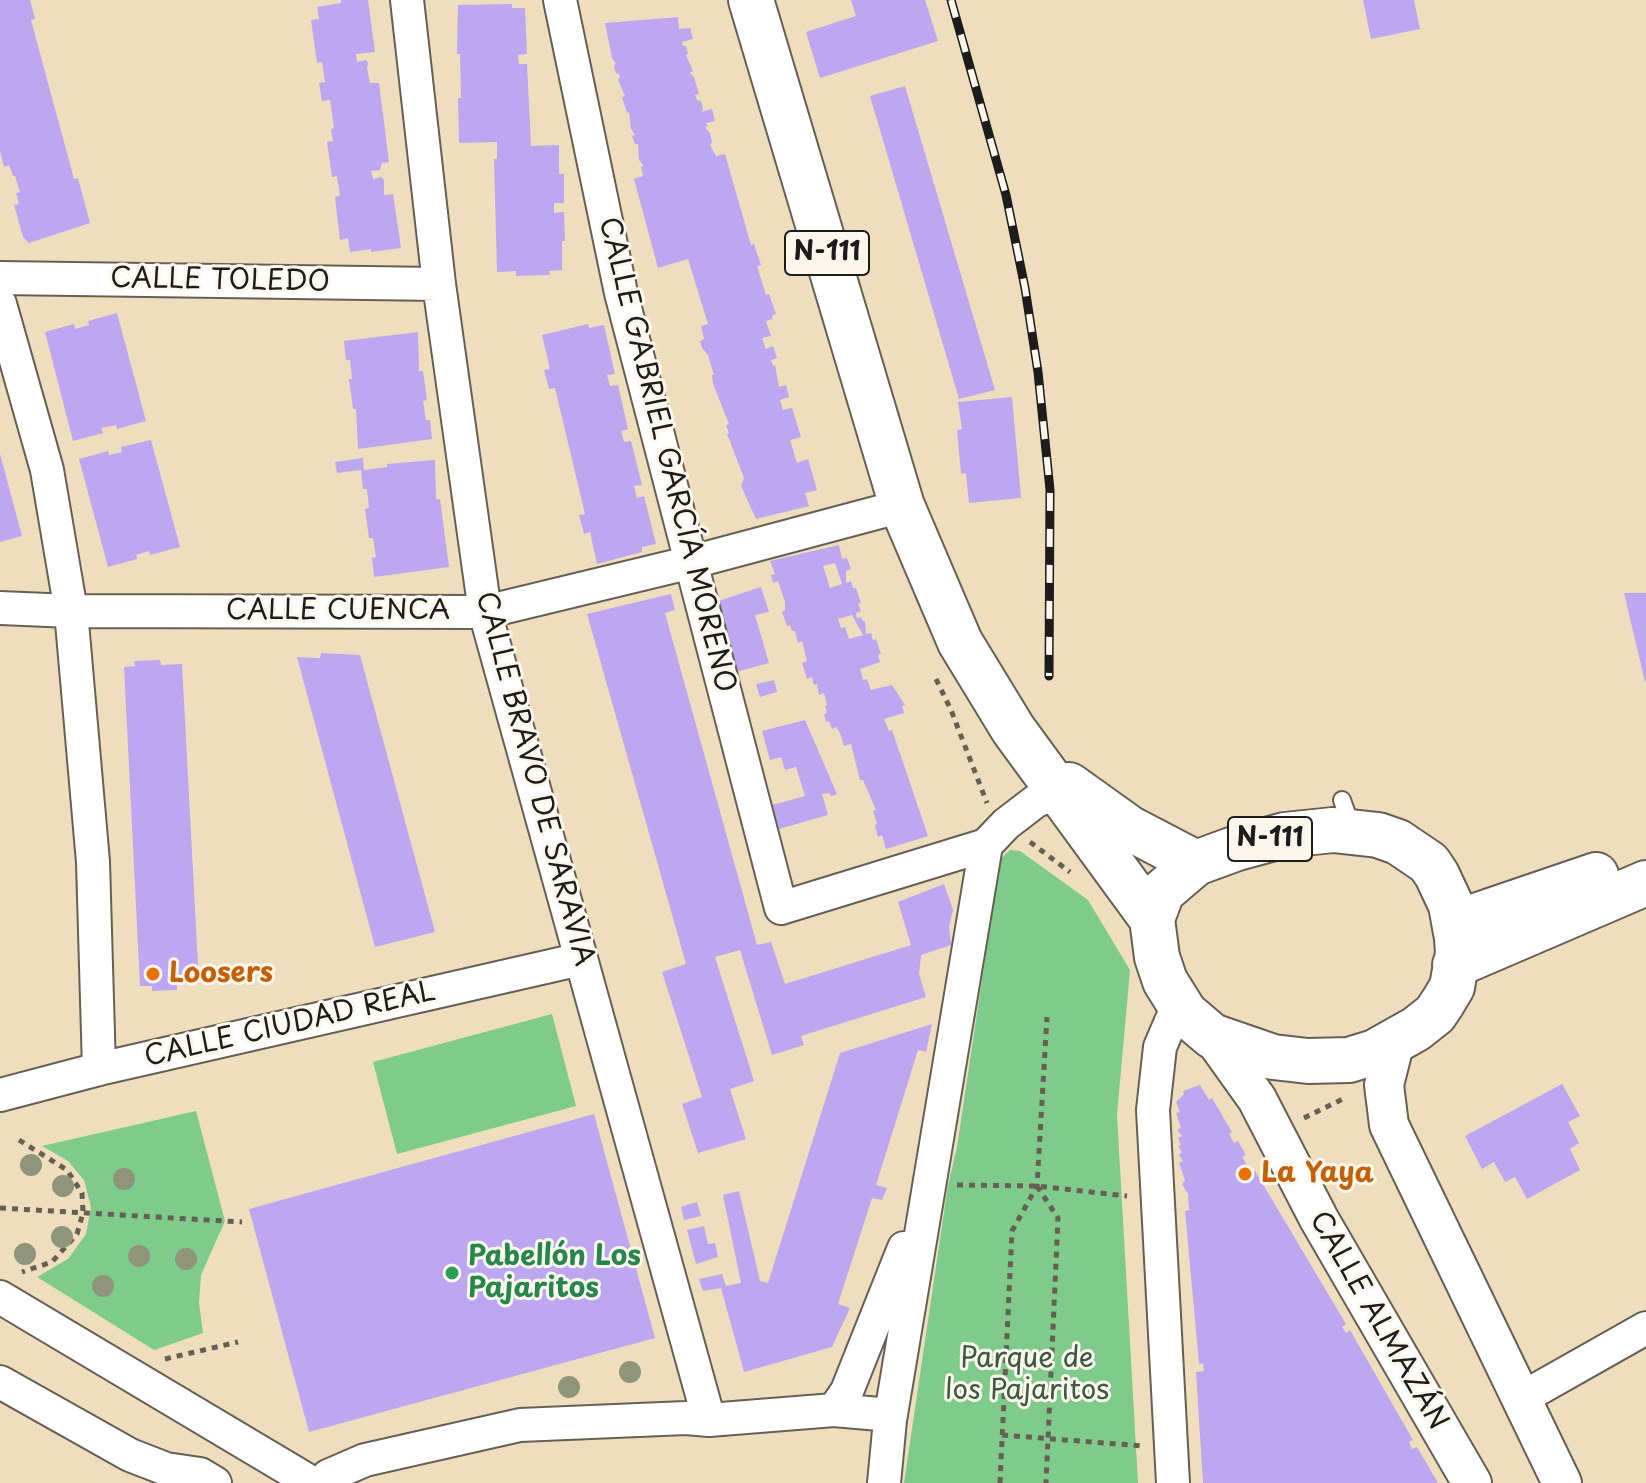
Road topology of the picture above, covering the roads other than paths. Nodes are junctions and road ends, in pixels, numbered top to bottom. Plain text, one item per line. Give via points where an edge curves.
1 (407, 0) edge
2 (560, 0) edge
3 (751, 0) edge
4 (0, 278) edge
5 (439, 284) junction
6 (0, 304) edge
7 (902, 506) junction
8 (692, 562) junction
9 (0, 608) edge
10 (71, 611) junction
11 (485, 612) junction
12 (1069, 793) junction
13 (986, 845) junction
14 (1196, 863) junction
15 (1641, 872) edge
16 (1152, 919) junction
17 (1455, 944) junction
18 (581, 959) junction
19 (1195, 1020) junction
20 (1395, 1041) junction
21 (99, 1069) junction
22 (0, 1095) edge
23 (928, 1183) junction
24 (0, 1297) edge
25 (1646, 1328) edge
26 (0, 1382) edge
27 (1522, 1398) junction
28 (840, 1401) junction
29 (892, 1412) junction
30 (709, 1420) junction
31 (215, 1483) edge
32 (312, 1483) edge
33 (324, 1483) edge
34 (884, 1483) edge
35 (1173, 1483) edge
36 (1472, 1483) edge
37 (1562, 1483) edge

1 - 5 street, CALLE BRAVO DE SARAVIA
2 - 8 street, CALLE GABRIEL GARCÍA MORENO via 621,293
3 - 7 main road, N-111
4 - 5 street, CALLE TOLEDO
5 - 11 street, CALLE BRAVO DE SARAVIA
6 - 10 street via 47,470
7 - 8 street, CALLE CUENCA
7 - 12 main road, N-111 via 960,642 987,689 1030,753
8 - 11 street, CALLE CUENCA
8 - 13 street, CALLE GABRIEL GARCÍA MORENO via 781,908
9 - 10 street, CALLE CUENCA
10 - 11 street, CALLE CUENCA
10 - 21 street via 93,862
11 - 18 street, CALLE BRAVO DE SARAVIA
12 - 13 street via 1036,801
12 - 14 main road, N-111
12 - 16 main road
13 - 23 street
14 - 16 main road, N-111 via 1162,892
14 - 17 main road, N-111 via 1285,835 1378,835 1429,863 1451,905
15 - 17 main road via 1558,889
16 - 19 main road via 1165,981
17 - 20 main road via 1452,987 1435,1014
18 - 21 street, CALLE CIUDAD REAL
18 - 30 street, CALLE BRAVO DE SARAVIA
19 - 20 main road via 1273,1057 1308,1061 1349,1060
19 - 35 street via 1175,1012 1160,1047 1153,1110
19 - 36 street, CALLE ALMAZÁN via 1257,1099 1319,1219
20 - 27 street via 1384,1085 1389,1125
21 - 22 street, CALLE CIUDAD REAL
23 - 28 street
23 - 29 street
24 - 32 street
25 - 27 street
26 - 31 street via 130,1455
27 - 37 street
28 - 29 street
28 - 30 street
29 - 34 street
30 - 33 street via 520,1425 365,1460 328,1476

